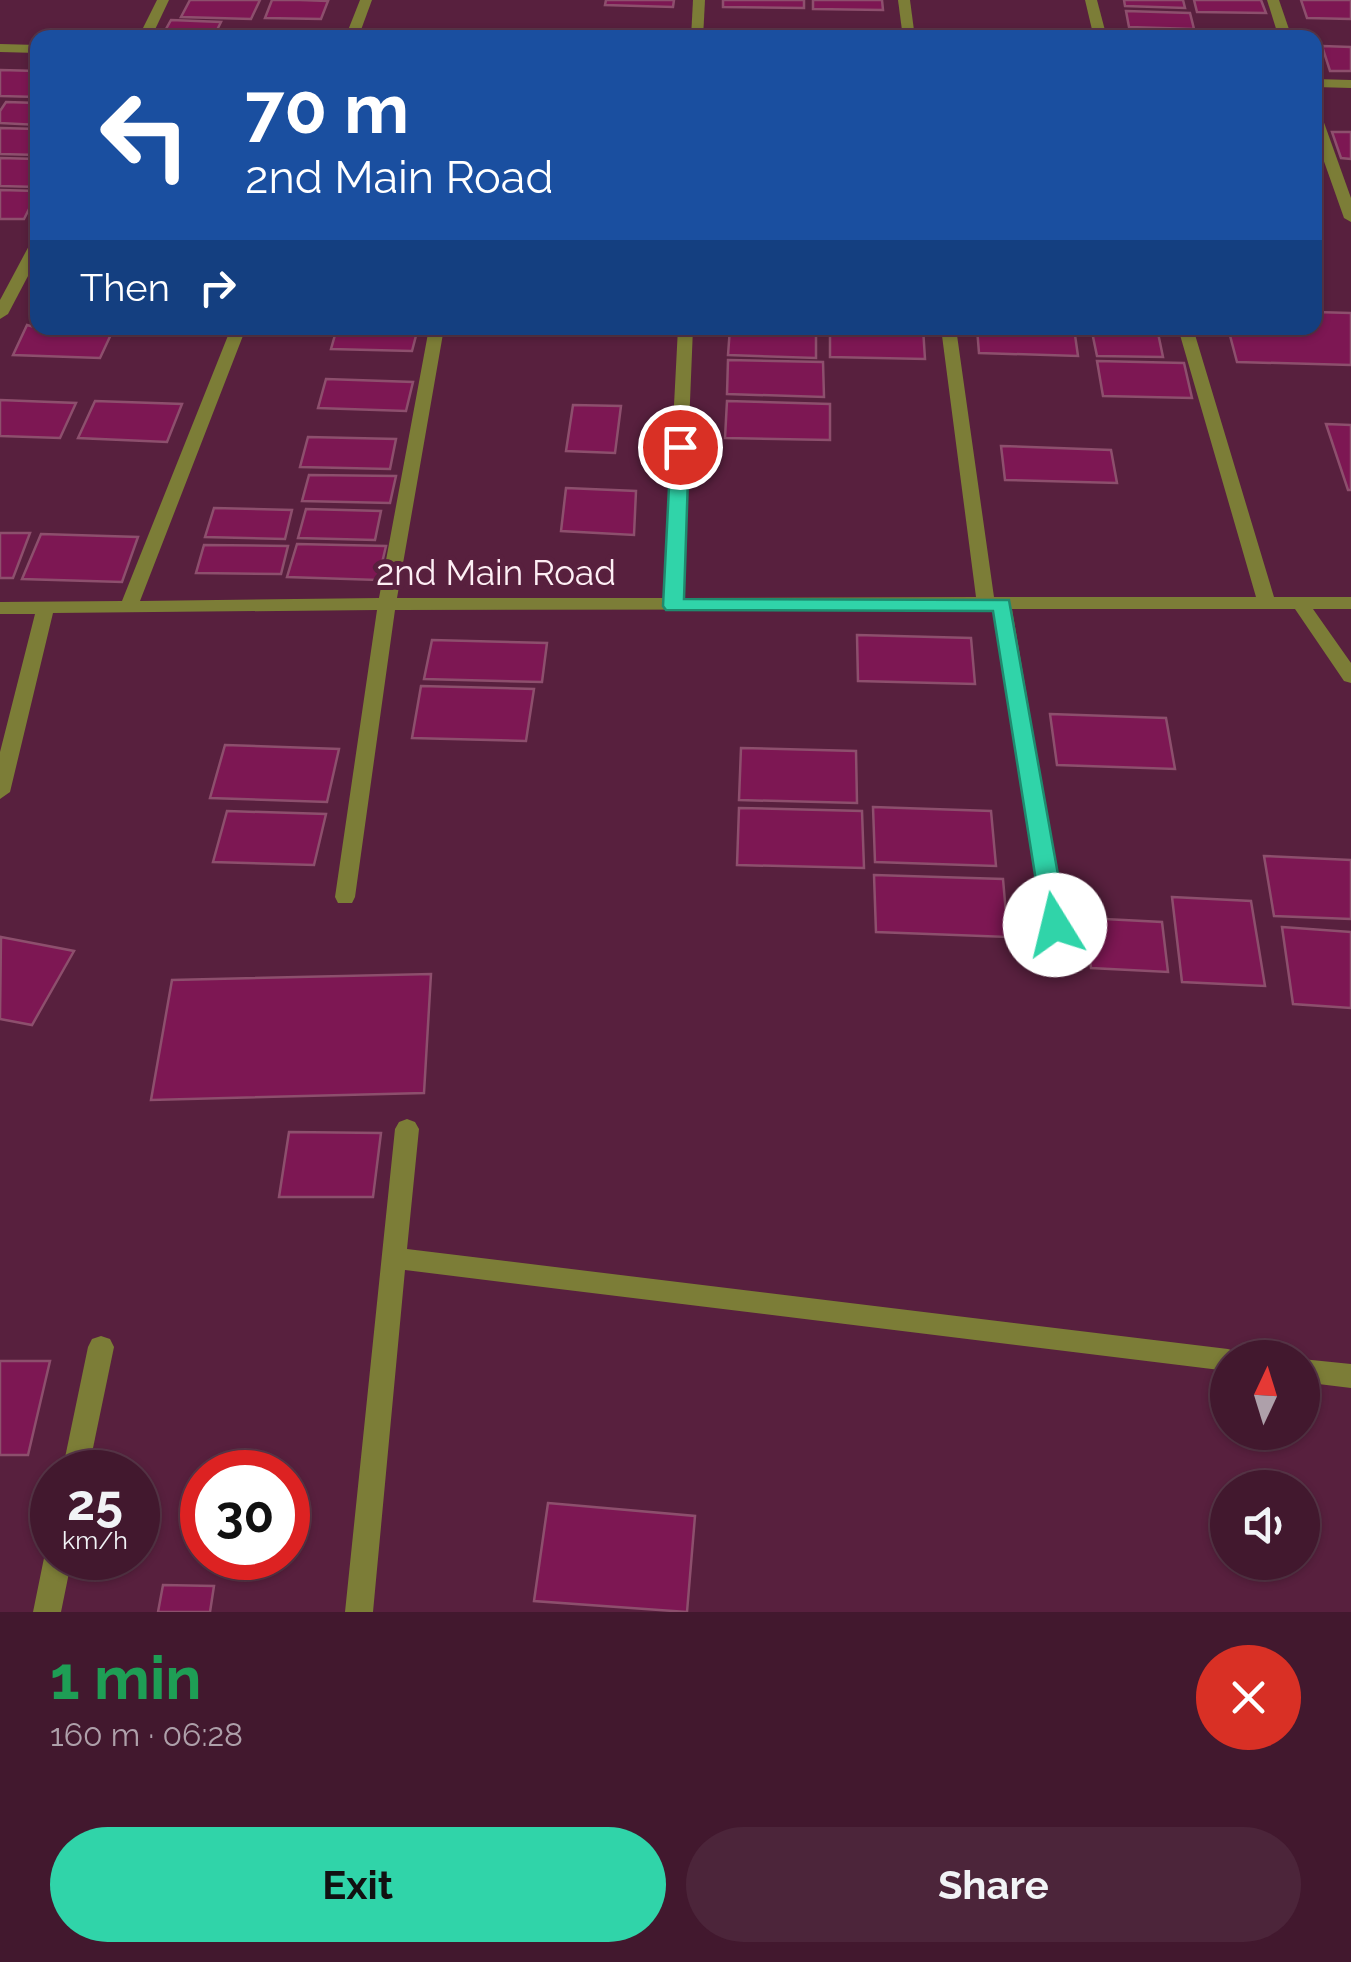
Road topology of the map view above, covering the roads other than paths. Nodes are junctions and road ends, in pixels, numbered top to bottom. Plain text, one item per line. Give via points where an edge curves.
1 (163, 0) edge
2 (366, 0) edge
3 (698, 0) edge
4 (904, 0) edge
5 (1092, 0) edge
6 (1273, 0) edge
7 (148, 30) edge
8 (355, 30) edge
9 (697, 30) edge
10 (908, 30) edge
11 (1100, 30) edge
12 (1283, 30) edge
13 (0, 48) edge
14 (30, 49) edge
15 (1322, 83) edge
16 (1351, 84) edge
17 (1322, 137) edge
18 (1351, 218) edge
19 (30, 257) edge
20 (0, 314) edge
21 (235, 335) edge
22 (435, 335) edge
23 (685, 335) edge
24 (949, 335) edge
25 (1188, 335) edge
26 (1267, 603) junction
27 (1300, 603) junction
28 (1351, 603) edge
29 (387, 604) junction
30 (994, 604) junction
31 (673, 606) junction
32 (0, 608) edge
33 (46, 608) junction
34 (128, 608) junction
35 (1351, 677) edge
36 (0, 792) edge
37 (345, 897) dead end
38 (1055, 925) dead end
39 (407, 1128) dead end
40 (394, 1258) junction
41 (101, 1347) dead end
42 (1210, 1358) edge
43 (1320, 1372) edge
44 (1351, 1376) edge
45 (80, 1450) edge
46 (53, 1580) edge
47 (46, 1612) edge
48 (359, 1612) edge

1 - 7 street
2 - 8 street
3 - 9 street
4 - 10 street
5 - 11 street
6 - 12 street
13 - 14 street
15 - 16 street
17 - 18 street
19 - 20 street
21 - 34 street
22 - 29 street
23 - 31 street
24 - 30 street
25 - 26 street
26 - 27 street, 2nd Main Road
26 - 30 street, 2nd Main Road
27 - 28 street, 2nd Main Road
27 - 35 street
29 - 31 street, 2nd Main Road
29 - 34 street, 2nd Main Road
29 - 37 street
30 - 31 street, 2nd Main Road
30 - 38 street
32 - 33 street, 2nd Main Road
33 - 34 street, 2nd Main Road
33 - 36 street
39 - 40 street
40 - 42 street
40 - 48 street
41 - 45 street
43 - 44 street
46 - 47 street

